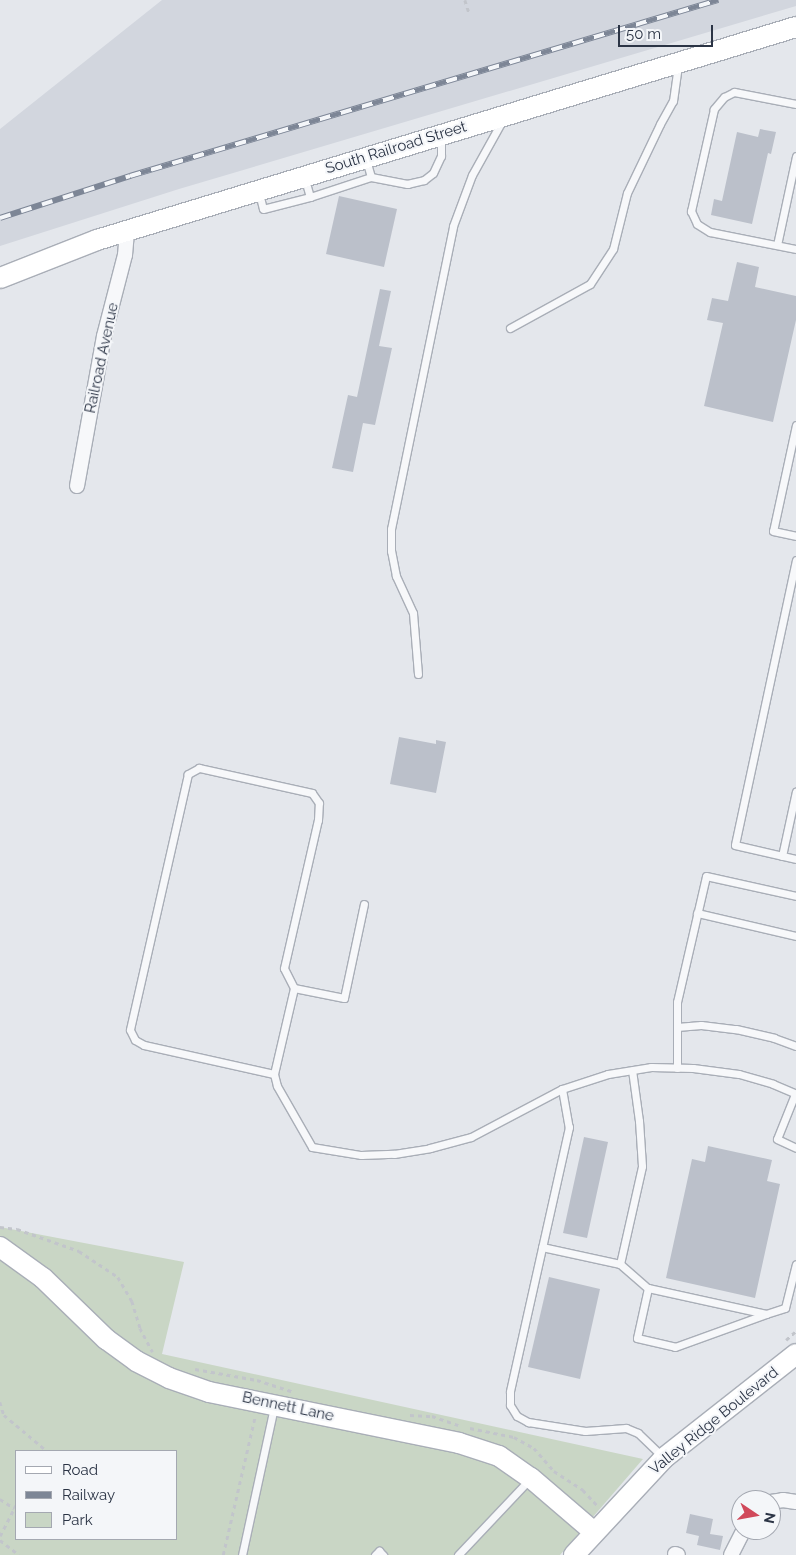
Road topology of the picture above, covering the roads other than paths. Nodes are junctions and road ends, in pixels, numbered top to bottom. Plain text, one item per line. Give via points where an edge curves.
1 (796, 27) edge
2 (679, 62) junction
3 (796, 104) edge
4 (506, 114) junction
5 (440, 134) junction
6 (796, 156) edge
7 (365, 157) junction
8 (304, 176) junction
9 (371, 177) junction
10 (258, 190) junction
11 (310, 197) junction
12 (127, 231) junction
13 (777, 245) junction
14 (796, 249) edge
15 (0, 278) edge
16 (510, 328) dead end
17 (796, 425) edge
18 (77, 486) dead end
19 (796, 536) edge
20 (796, 560) edge
21 (418, 674) dead end
22 (796, 791) edge
23 (782, 856) junction
24 (796, 859) edge
25 (796, 896) edge
26 (364, 904) dead end
27 (697, 913) junction
28 (796, 936) edge
29 (294, 988) junction
30 (677, 1027) junction
31 (796, 1046) edge
32 (677, 1068) junction
33 (632, 1070) junction
34 (274, 1074) junction
35 (562, 1089) junction
36 (796, 1094) edge
37 (796, 1148) edge
38 (0, 1247) edge
39 (542, 1247) junction
40 (620, 1264) junction
41 (796, 1264) edge
42 (648, 1288) junction
43 (766, 1314) junction
44 (793, 1351) edge
45 (266, 1402) junction
46 (664, 1458) junction
47 (531, 1478) junction
48 (781, 1500) edge
49 (796, 1502) edge
50 (594, 1532) junction
51 (739, 1540) edge
52 (242, 1555) edge
53 (375, 1555) edge
54 (383, 1555) edge
55 (458, 1555) edge
56 (574, 1555) edge
57 (731, 1555) edge

1 - 2 street, South Railroad Street
2 - 4 street, South Railroad Street
2 - 16 lane via 673,101 627,193 613,249 590,284
3 - 13 lane via 734,92 724,97 714,108 692,211 698,224 710,232
4 - 5 street, South Railroad Street
4 - 21 lane via 472,175 454,226 392,529 391,551 396,576 413,613
5 - 7 street, South Railroad Street
5 - 9 lane via 441,156 429,177 419,183 407,184
6 - 13 lane
7 - 8 street, South Railroad Street
7 - 9 lane
8 - 10 street, South Railroad Street
8 - 11 lane
9 - 11 lane
10 - 11 lane via 263,210
10 - 12 street, South Railroad Street
12 - 15 street, South Railroad Street
12 - 18 street, Railroad Avenue via 125,255 104,336
13 - 14 lane
17 - 19 lane via 773,531
20 - 23 lane via 735,845
22 - 23 lane
23 - 24 lane
25 - 27 lane via 706,876
26 - 29 lane via 344,998
27 - 28 lane
27 - 30 lane via 677,1002
29 - 34 lane
29 - 34 lane via 284,968 318,820 319,803 312,793 199,768 188,774 130,1030 135,1040 144,1045
30 - 31 lane via 701,1025 736,1029
30 - 32 lane
32 - 33 lane
32 - 36 lane via 739,1074
33 - 35 lane
33 - 40 lane via 642,1166
34 - 35 lane via 277,1086 312,1147 361,1154 394,1154 472,1137
35 - 39 lane via 569,1126
36 - 37 lane via 777,1139
38 - 45 street, Bennett Lane via 44,1278 106,1339 136,1361 169,1378 209,1392
39 - 40 lane
39 - 46 lane via 510,1392 510,1405 517,1416 528,1422 585,1431 626,1428 638,1433
40 - 42 lane
41 - 43 lane via 785,1308
42 - 43 lane
42 - 43 lane via 637,1338 675,1347
44 - 46 street, Valley Ridge Boulevard
45 - 47 street, Bennett Lane via 458,1443 499,1456
45 - 52 lane
46 - 50 street, Valley Ridge Boulevard
47 - 50 street, Bennett Lane
47 - 55 lane
48 - 49 street
50 - 56 street, Valley Ridge Boulevard
51 - 57 street
53 - 54 lane via 379,1551

